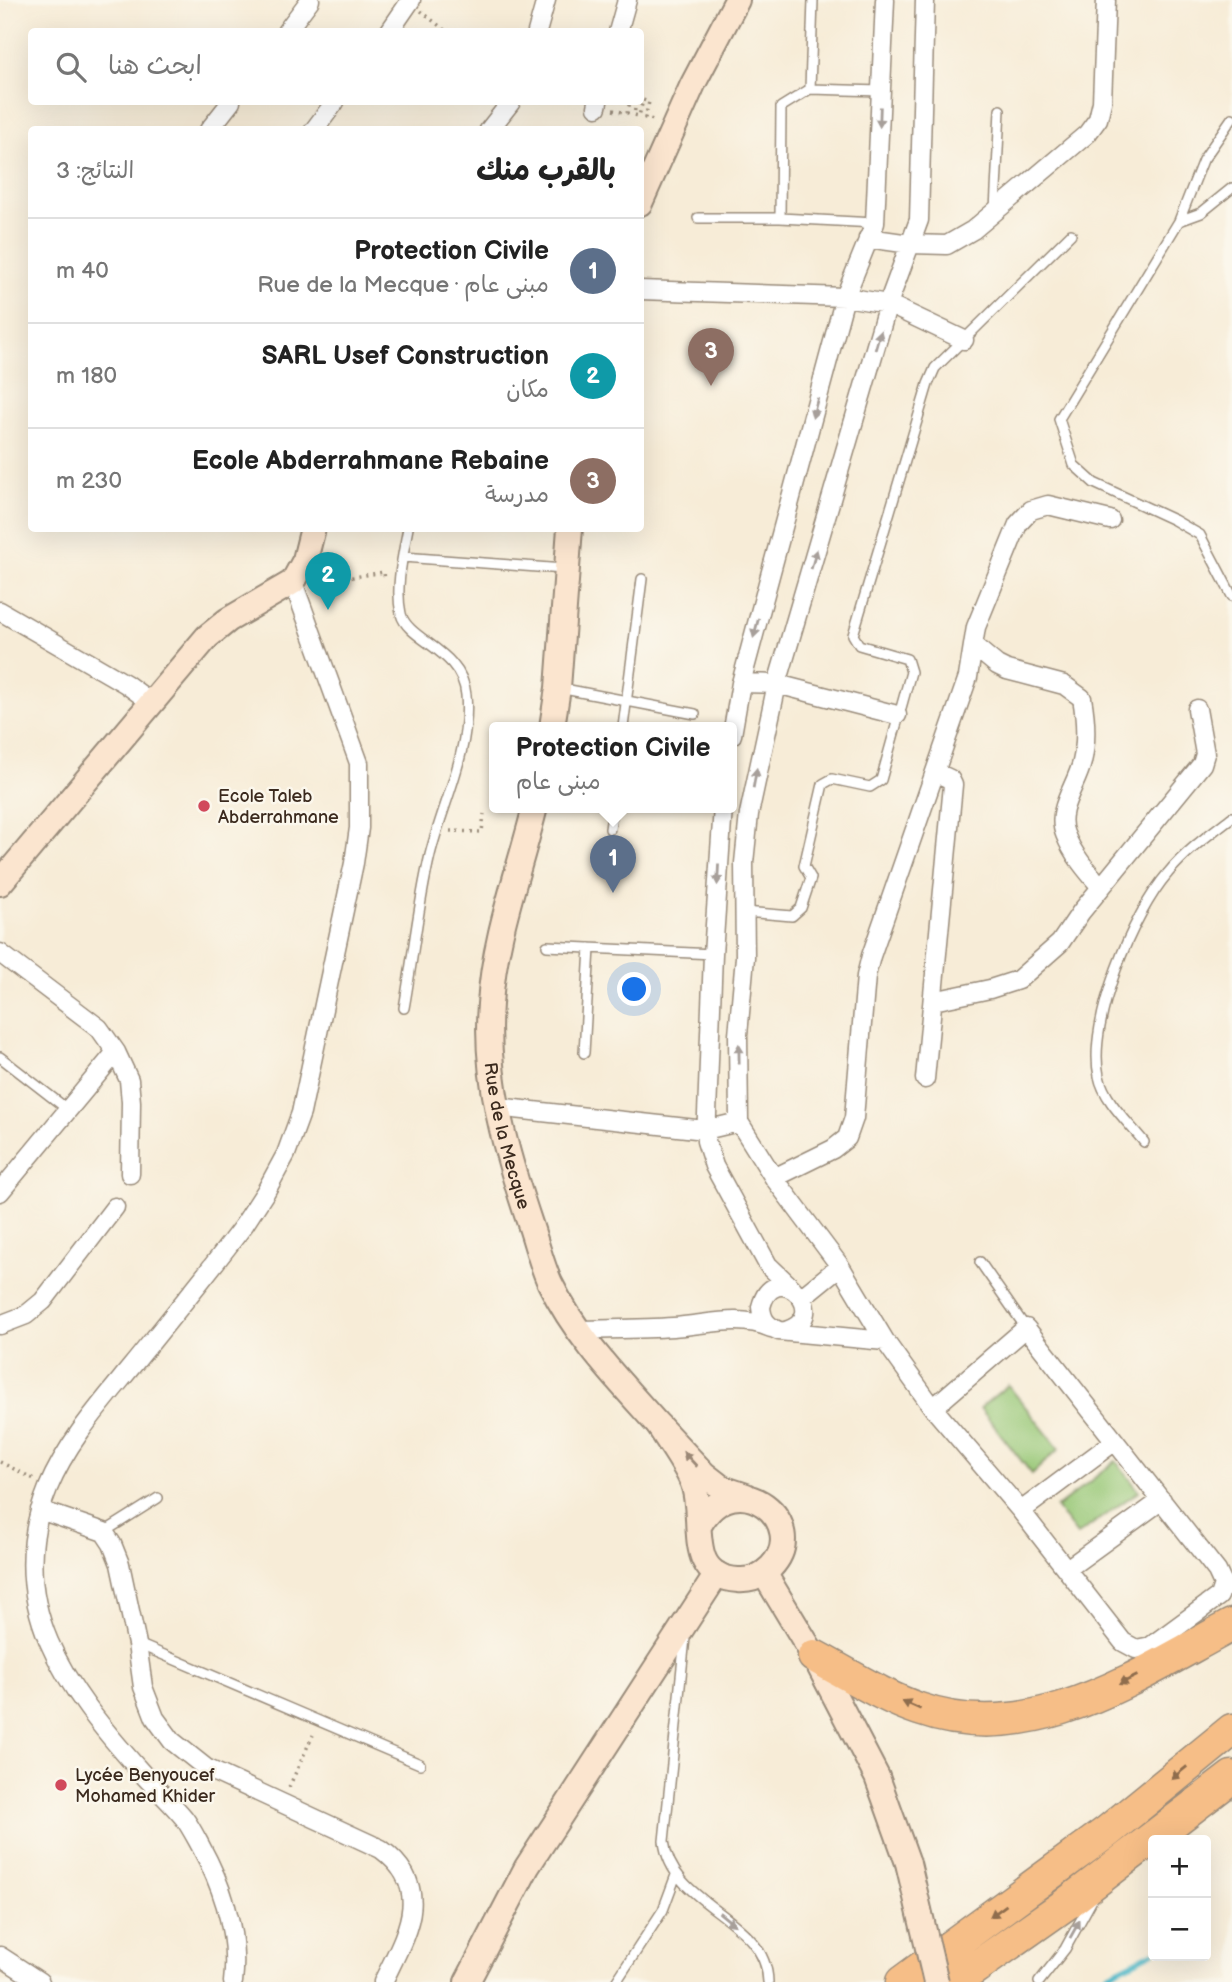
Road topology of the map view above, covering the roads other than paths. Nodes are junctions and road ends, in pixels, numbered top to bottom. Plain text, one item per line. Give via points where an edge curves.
1 (310, 0) edge
2 (546, 0) edge
3 (626, 0) edge
4 (737, 0) edge
5 (813, 0) edge
6 (885, 0) edge
7 (925, 0) edge
8 (1106, 0) edge
9 (411, 2) edge
10 (289, 28) edge
11 (392, 28) edge
12 (538, 28) edge
13 (619, 28) edge
14 (693, 84) junction
15 (810, 89) junction
16 (881, 91) junction
17 (229, 105) edge
18 (333, 105) edge
19 (509, 105) edge
20 (1000, 110) dead end
21 (1232, 118) edge
22 (212, 126) edge
23 (317, 126) edge
24 (492, 126) edge
25 (644, 155) edge
26 (1232, 188) edge
27 (644, 194) edge
28 (995, 212) junction
29 (698, 218) dead end
30 (780, 218) junction
31 (1179, 221) junction
32 (872, 231) junction
33 (1071, 234) dead end
34 (910, 244) junction
35 (644, 290) edge
36 (845, 297) junction
37 (888, 304) junction
38 (964, 340) junction
39 (1110, 520) dead end
40 (312, 532) edge
41 (407, 532) edge
42 (570, 532) edge
43 (403, 557) junction
44 (566, 569) junction
45 (642, 579) dead end
46 (294, 584) junction
47 (1232, 596) edge
48 (0, 611) edge
49 (973, 645) junction
50 (741, 683) junction
51 (777, 684) junction
52 (558, 688) junction
53 (627, 701) junction
54 (152, 703) junction
55 (1197, 709) dead end
56 (695, 713) dead end
57 (897, 715) junction
58 (553, 722) edge
59 (624, 722) edge
60 (734, 722) edge
61 (935, 772) junction
62 (533, 813) edge
63 (611, 813) edge
64 (723, 813) edge
65 (1232, 817) edge
66 (610, 830) dead end
67 (0, 883) edge
68 (1101, 887) junction
69 (744, 912) junction
70 (547, 946) dead end
71 (590, 948) junction
72 (0, 953) edge
73 (713, 954) junction
74 (745, 957) junction
75 (933, 1001) junction
76 (404, 1009) dead end
77 (116, 1052) junction
78 (584, 1052) dead end
79 (0, 1057) edge
80 (925, 1079) dead end
81 (497, 1107) junction
82 (66, 1109) junction
83 (739, 1122) junction
84 (705, 1129) junction
85 (1144, 1142) dead end
86 (130, 1174) dead end
87 (774, 1178) junction
88 (0, 1192) edge
89 (115, 1207) dead end
90 (980, 1262) dead end
91 (768, 1265) junction
92 (840, 1266) junction
93 (797, 1293) junction
94 (765, 1296) junction
95 (739, 1320) junction
96 (0, 1325) edge
97 (1026, 1328) junction
98 (779, 1329) junction
99 (579, 1330) junction
100 (885, 1341) junction
101 (933, 1408) junction
102 (659, 1426) junction
103 (1115, 1441) junction
104 (746, 1496) junction
105 (158, 1497) dead end
106 (1162, 1500) junction
107 (40, 1510) junction
108 (1021, 1511) junction
109 (700, 1524) junction
110 (104, 1532) junction
111 (1067, 1569) junction
112 (764, 1573) junction
113 (717, 1574) junction
114 (687, 1619) junction
115 (1232, 1625) edge
116 (138, 1644) junction
117 (814, 1656) junction
118 (1232, 1730) edge
119 (420, 1764) dead end
120 (1232, 1777) edge
121 (1232, 1793) edge
122 (1155, 1835) edge
123 (1156, 1835) edge
124 (1148, 1840) edge
125 (1106, 1873) junction
126 (676, 1875) junction
127 (0, 1956) edge
128 (40, 1982) edge
129 (233, 1982) edge
130 (383, 1982) edge
131 (467, 1982) edge
132 (616, 1982) edge
133 (768, 1982) edge
134 (902, 1982) edge
135 (936, 1982) edge
136 (955, 1982) edge
137 (1040, 1982) edge

1 - 10 street
2 - 12 street
3 - 13 street
4 - 14 street
5 - 15 lane
6 - 16 street
7 - 34 street via 919,220
8 - 28 street via 1098,118 1087,134
9 - 11 street
14 - 25 street
14 - 27 street
15 - 16 lane
15 - 30 lane via 781,107
16 -> 32 street
17 - 22 street
18 - 23 street
19 - 24 street
20 - 28 lane
21 - 31 lane via 1203,160
26 - 31 lane via 1200,213
28 - 34 street via 947,245
29 - 30 lane
30 - 32 lane
31 - 47 lane via 1059,419 1074,466 1094,483 1200,535
32 - 34 street
32 - 36 street
33 - 38 lane
34 - 37 street
35 - 36 street
36 - 37 street
36 -> 50 street
37 - 38 street
51 -> 37 street
38 - 57 lane via 935,368 928,384 853,635 859,645 907,659 911,672
39 - 49 street via 1048,505 1031,510 1018,524 998,568
40 - 46 street
41 - 43 lane
42 - 44 street
43 - 44 lane
43 - 76 lane via 401,615 459,673 466,691 467,722 429,858
44 - 52 street
45 - 53 lane
46 - 54 street via 228,620 207,637
46 - 107 street via 359,763 354,863 300,1113 286,1154 244,1225 81,1428
48 - 54 street
49 - 61 street via 968,677
49 - 68 street via 1007,670 1064,685 1082,698 1086,721 1082,765 1064,808 1064,833
50 - 51 street
50 - 60 street
51 - 57 street
69 -> 51 street via 749,814
52 - 53 lane
52 - 58 street
53 - 56 lane
53 - 59 lane
54 - 67 street
55 - 68 street via 1205,754 1202,764
57 - 69 lane via 881,780 870,787 832,779 823,784 804,866 811,878 802,908 792,916
61 - 75 street via 953,785
61 - 87 street via 866,976 854,1118 847,1138
62 - 81 street, Rue de la Mecque via 495,963 489,1046
63 - 66 lane
64 -> 73 street
65 - 85 lane via 1188,851 1150,895 1132,928 1102,1017 1099,1076 1105,1092
68 - 75 street via 1060,943 1018,979
69 - 74 street
70 - 71 lane
71 - 73 lane
71 - 78 lane
72 - 77 street via 99,1028
73 - 74 street
73 - 84 street
83 -> 74 street via 738,1035
75 - 80 street
77 - 82 street
77 - 86 street via 129,1080
79 - 82 lane
81 - 84 street
81 - 99 street, Rue de la Mecque via 550,1282
82 - 88 street
83 - 84 street
83 - 87 street
84 - 91 street via 714,1166
87 - 92 street
89 - 96 street via 43,1301 26,1315
90 - 97 lane
91 - 93 street
91 - 94 street
92 - 93 street
92 - 100 street
93 - 94 street via 779,1287
93 - 98 street via 805,1304 803,1318 793,1329
94 - 95 street
94 - 98 street via 762,1315
95 - 98 street
95 - 99 street via 671,1328
97 - 101 street
97 - 103 street
98 - 100 street
99 - 102 street, Rue de la Mecque
100 - 101 street
101 - 108 street
104 -> 102 street via 722,1488 704,1474
102 - 109 street via 692,1481
103 - 106 street
103 - 108 street
104 - 109 street via 720,1501
104 - 112 street via 771,1509 779,1521 781,1550
105 - 110 lane
106 - 111 street
106 - 111 street via 1221,1577 1222,1590 1214,1601 1151,1646 1136,1648 1123,1642
107 - 110 street
107 - 129 street via 32,1581 50,1649 106,1732 185,1819 211,1866 230,1922
108 - 111 street
109 - 113 street via 700,1553
110 - 116 street via 120,1564
112 - 113 street via 741,1581
112 - 117 street
113 - 114 street
114 - 126 lane via 664,1841
114 - 131 street via 527,1867
115 -> 117 highway via 1082,1702 1000,1722 919,1709
116 - 119 lane
116 - 130 street via 143,1688 155,1718 173,1741 206,1768 398,1861 413,1900 409,1926
117 - 135 street, bridge via 877,1777 908,1863
118 -> 134 highway via 1108,1831
120 - 122 highway
121 - 123 highway
124 - 125 highway
125 - 136 highway
137 -> 125 lane via 1065,1948
126 - 132 lane via 663,1910
126 -> 133 lane via 747,1936 760,1955
127 - 128 street

